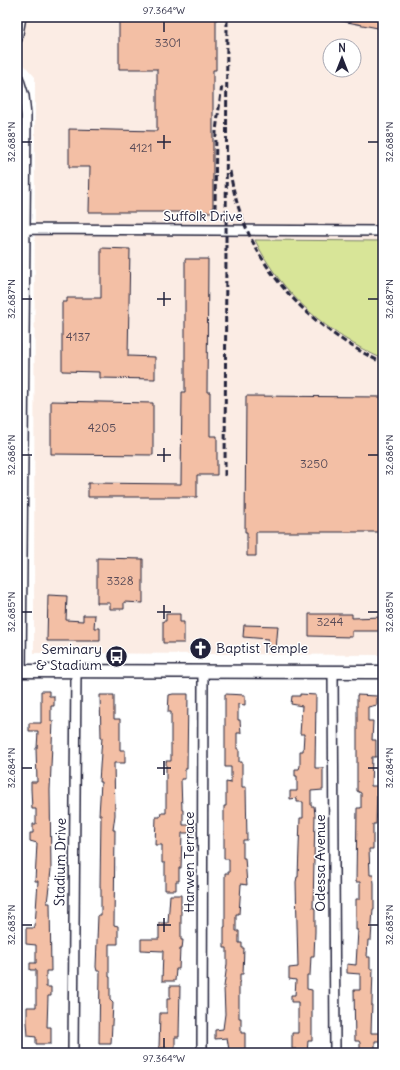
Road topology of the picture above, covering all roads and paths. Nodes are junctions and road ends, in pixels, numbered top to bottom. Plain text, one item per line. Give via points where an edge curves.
1 (21, 17) edge
2 (17, 39) edge
3 (17, 74) edge
4 (24, 229) junction
5 (383, 231) edge
6 (19, 671) edge
7 (76, 671) junction
8 (203, 672) junction
9 (333, 672) junction
10 (383, 672) edge
11 (73, 1053) edge
12 (202, 1053) edge
13 (335, 1053) edge

1 - 2 street
3 - 4 street via 24,96 26,116
4 - 5 street, Suffolk Drive
4 - 6 street
6 - 7 main road
7 - 8 main road
7 - 11 street, Stadium Drive
8 - 9 main road
8 - 12 street, Harwen Terrace
9 - 10 main road
9 - 13 street, Odessa Avenue

